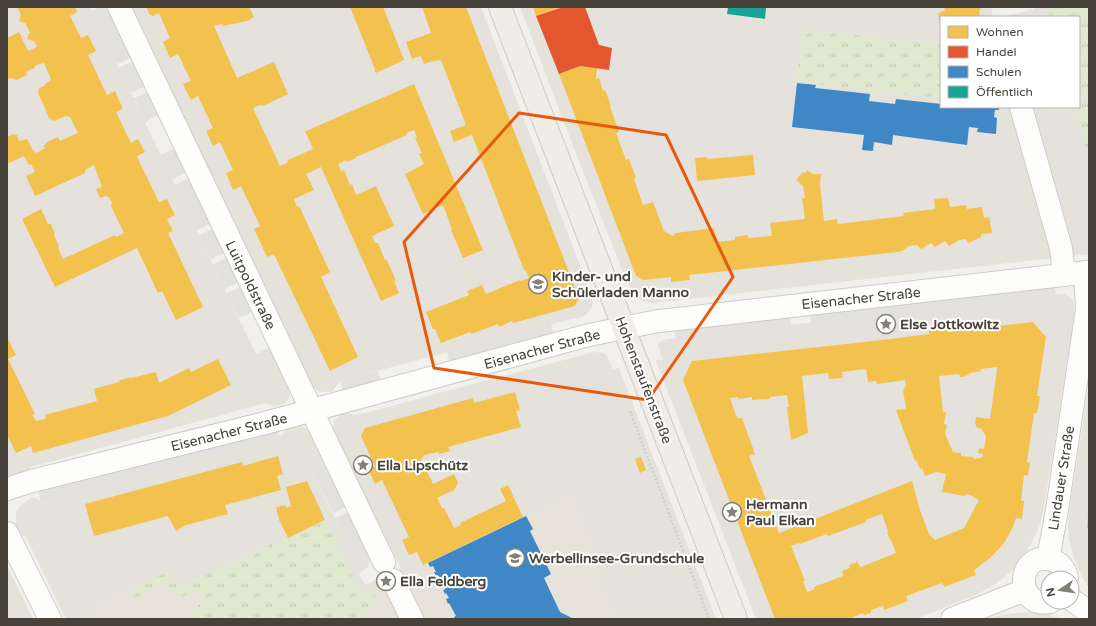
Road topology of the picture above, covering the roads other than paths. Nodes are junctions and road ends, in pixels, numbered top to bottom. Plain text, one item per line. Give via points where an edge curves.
1 (119, 7) edge
2 (500, 7) edge
3 (1021, 108) edge
4 (1080, 273) edge
5 (624, 328) junction
6 (312, 411) junction
7 (7, 490) edge
8 (7, 533) edge
9 (1048, 559) junction
10 (1064, 570) edge
11 (1025, 590) junction
12 (1040, 602) edge
13 (1080, 606) edge
14 (1089, 612) edge
15 (50, 619) edge
16 (412, 619) edge
17 (736, 619) edge
18 (952, 619) edge

1 - 6 street, Luitpoldstraße
2 - 5 main road, Hohenstaufenstraße
3 - 4 street, Lindauer Straße via 1061,248
4 - 5 street, Eisenacher Straße via 669,320
4 - 9 street, Lindauer Straße via 1087,309
5 - 6 street, Eisenacher Straße via 577,338
5 - 17 main road, Hohenstaufenstraße
6 - 7 street, Eisenacher Straße via 32,481
6 - 16 street, Luitpoldstraße
8 - 15 street
9 - 10 street via 1055,561
9 - 11 street via 1035,561 1026,570
11 - 12 street via 1034,600
11 - 18 street
13 - 14 street

